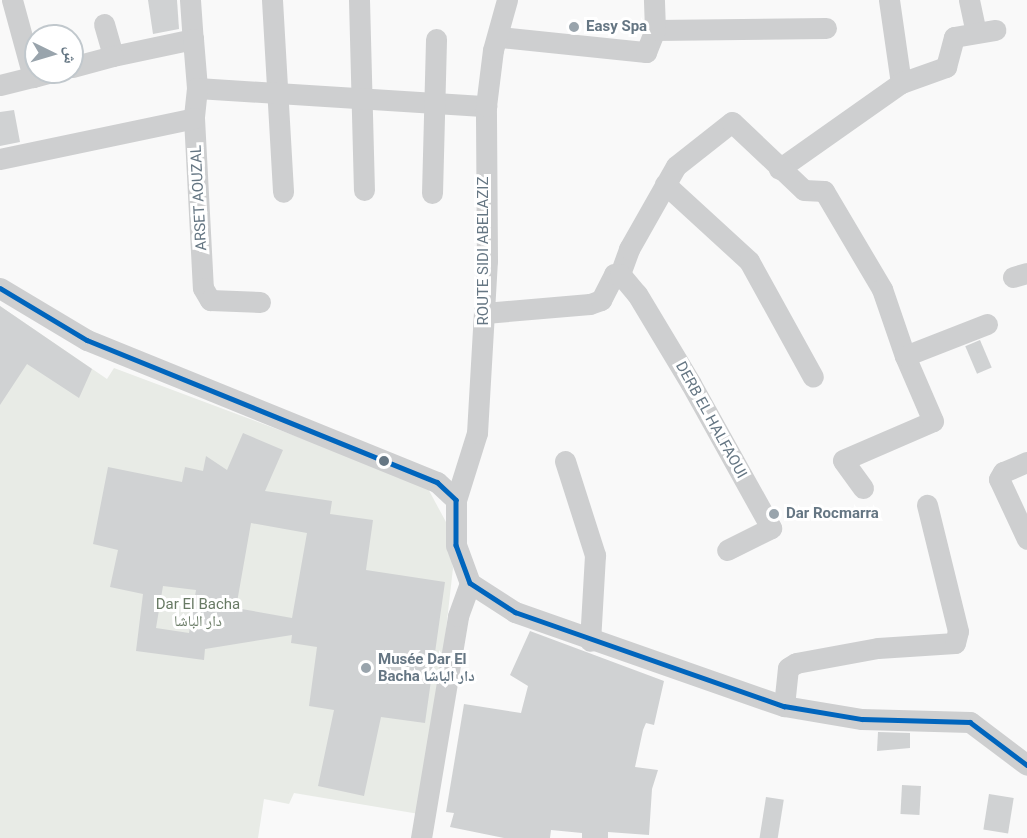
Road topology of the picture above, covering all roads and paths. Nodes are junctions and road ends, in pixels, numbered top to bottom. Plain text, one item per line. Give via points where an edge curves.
1 (12, 0) edge
2 (190, 0) edge
3 (272, 0) edge
4 (359, 0) edge
5 (507, 0) edge
6 (654, 0) edge
7 (889, 0) edge
8 (969, 0) edge
9 (104, 24) dead end
10 (826, 28) dead end
11 (24, 29) edge
12 (655, 30) junction
13 (500, 37) junction
14 (193, 39) junction
15 (436, 39) dead end
16 (113, 56) junction
17 (84, 64) edge
18 (24, 79) edge
19 (901, 83) junction
20 (0, 85) edge
21 (197, 88) junction
22 (277, 91) junction
23 (358, 95) junction
24 (434, 102) junction
25 (486, 106) junction
26 (194, 118) junction
27 (0, 159) edge
28 (779, 169) junction
29 (665, 184) junction
30 (364, 190) dead end
31 (283, 192) dead end
32 (432, 193) dead end
33 (620, 274) junction
34 (0, 288) edge
35 (260, 302) dead end
36 (485, 313) junction
37 (987, 324) dead end
38 (905, 356) junction
39 (813, 377) dead end
40 (565, 461) dead end
41 (1027, 462) edge
42 (863, 488) dead end
43 (456, 500) junction
44 (927, 505) dead end
45 (1027, 539) edge
46 (727, 550) dead end
47 (470, 583) junction
48 (590, 641) junction
49 (784, 706) junction
50 (1027, 765) edge
51 (422, 838) edge

1 - 11 street
2 - 14 street, ARSET AOUZAL
3 - 22 street
4 - 23 street
5 - 13 street, ROUTE SIDI ABELAZIZ
6 - 12 street
7 - 19 street
8 - 19 street via 985,31 952,39 946,67
9 - 16 street
10 - 12 street
12 - 13 street via 649,51 636,54
13 - 25 street, ROUTE SIDI ABELAZIZ via 493,50
14 - 16 street
14 - 21 street, ARSET AOUZAL
15 - 24 street
16 - 17 street
18 - 20 street
19 - 28 street
21 - 22 street
21 - 26 street, ARSET AOUZAL
22 - 23 street
22 - 31 street
23 - 24 street
23 - 30 street via 364,109
24 - 25 street
24 - 32 street
25 - 36 street, ROUTE SIDI ABELAZIZ
26 - 27 street
26 - 35 street, ARSET AOUZAL via 203,288 210,300
28 - 29 street via 732,122 676,166
28 - 38 street via 807,193 824,191 882,289
29 - 33 street
29 - 39 street via 749,261
33 - 36 street via 614,274 601,300 590,304
33 - 46 street, DERB EL HALFAOUI via 637,294 691,384 771,528
34 - 43 street via 87,340 413,470 442,486
36 - 43 street, ROUTE SIDI ABELAZIZ via 477,433
37 - 38 street
38 - 42 street via 933,421 843,460
40 - 48 street via 595,555
41 - 45 street via 1003,472 999,479
43 - 47 street, ROUTE SIDI ABELAZIZ via 456,545
44 - 49 street via 958,631 955,642 878,648 796,663 788,668
47 - 48 street via 515,612
47 - 51 street via 458,615
48 - 49 street
49 - 50 street via 862,719 970,722

